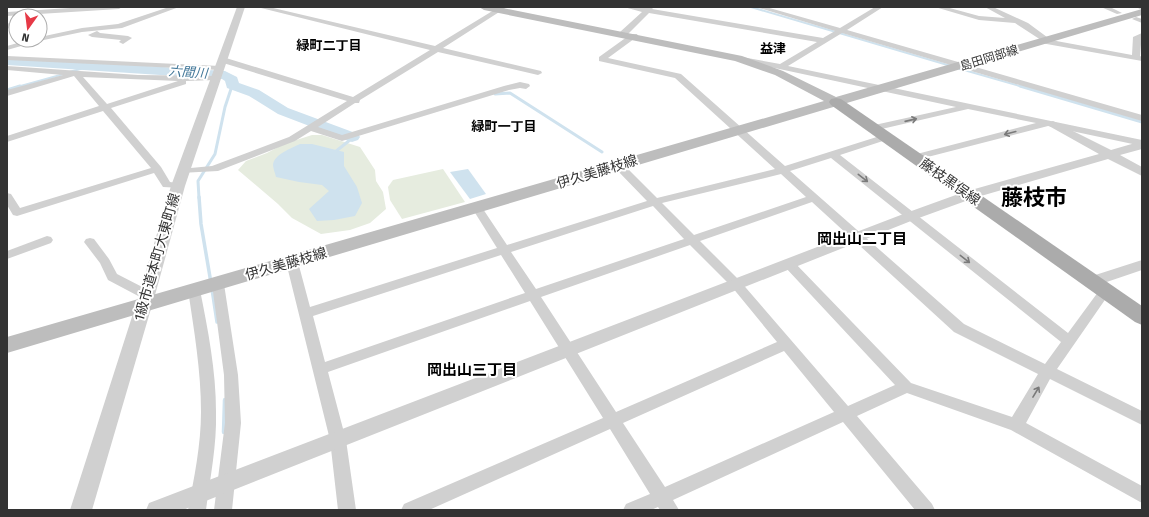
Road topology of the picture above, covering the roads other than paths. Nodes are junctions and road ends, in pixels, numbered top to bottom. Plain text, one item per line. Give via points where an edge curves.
1 (119, 7) edge
2 (176, 7) edge
3 (241, 7) edge
4 (260, 7) edge
5 (484, 7) edge
6 (627, 7) edge
7 (759, 7) edge
8 (880, 7) edge
9 (938, 7) edge
10 (988, 7) edge
11 (1104, 7) edge
12 (501, 8) edge
13 (650, 9) edge
14 (48, 12) edge
15 (1119, 13) dead end
16 (1140, 17) edge
17 (1017, 21) junction
18 (119, 26) junction
19 (839, 31) junction
20 (629, 35) junction
21 (1142, 35) edge
22 (48, 37) edge
23 (828, 39) junction
24 (1046, 41) junction
25 (123, 42) dead end
26 (438, 49) junction
27 (7, 58) edge
28 (738, 58) junction
29 (1139, 59) edge
30 (961, 66) junction
31 (781, 67) junction
32 (7, 68) edge
33 (220, 69) junction
34 (538, 73) dead end
35 (76, 74) junction
36 (192, 79) junction
37 (526, 86) dead end
38 (884, 89) junction
39 (7, 93) edge
40 (356, 101) junction
41 (836, 102) junction
42 (969, 106) junction
43 (105, 107) junction
44 (1142, 118) edge
45 (1051, 124) junction
46 (311, 128) junction
47 (738, 131) junction
48 (879, 133) junction
49 (7, 138) edge
50 (1142, 144) edge
51 (832, 154) junction
52 (1108, 154) junction
53 (916, 157) junction
54 (619, 166) junction
55 (157, 169) junction
56 (783, 170) junction
57 (184, 171) junction
58 (1142, 172) edge
59 (178, 186) junction
60 (969, 195) junction
61 (7, 196) edge
62 (813, 198) junction
63 (655, 202) junction
64 (477, 208) junction
65 (912, 216) junction
66 (858, 238) junction
67 (691, 239) junction
68 (47, 240) dead end
69 (90, 242) dead end
70 (504, 250) junction
71 (7, 255) edge
72 (292, 262) junction
73 (789, 264) junction
74 (1142, 265) edge
75 (217, 284) junction
76 (736, 284) junction
77 (1099, 286) junction
78 (196, 290) junction
79 (532, 295) junction
80 (145, 300) junction
81 (305, 314) junction
82 (1142, 317) edge
83 (1069, 340) junction
84 (786, 344) junction
85 (7, 345) edge
86 (567, 351) junction
87 (320, 369) junction
88 (1048, 372) junction
89 (906, 387) junction
90 (845, 415) junction
91 (1142, 418) edge
92 (613, 421) junction
93 (1016, 425) junction
94 (338, 440) junction
95 (226, 483) junction
96 (200, 494) junction
97 (1142, 495) edge
98 (666, 503) edge
99 (81, 510) edge
100 (157, 510) edge
101 (197, 510) edge
102 (223, 510) edge
103 (347, 510) edge
104 (410, 510) edge
105 (632, 510) edge
106 (926, 510) edge

1 - 14 street
2 - 18 street
3 - 33 street, 1級市道本町大東町線
4 - 26 street
5 - 12 main road
6 - 13 street
7 - 19 street
8 - 19 street
9 - 17 street via 979,18
10 - 17 street
11 - 15 street
12 - 20 main road
12 - 26 street
13 - 20 street
13 - 23 street
16 - 24 main road, 島田岡部線
17 - 24 street via 1036,31
18 - 22 street
18 - 25 street via 92,35 128,38
19 - 23 street
19 - 30 street
20 - 28 main road
20 - 47 street via 602,59 678,76
21 - 29 street via 1137,37
23 - 31 street
24 - 29 street
24 - 30 main road, 島田岡部線
26 - 34 street
26 - 40 street
27 - 33 street
28 - 31 street
28 - 41 main road via 780,73
30 - 38 main road, 島田岡部線
30 - 44 street
31 - 38 street
32 - 35 street
33 - 36 street
33 - 40 street
33 - 57 street, 1級市道本町大東町線
35 - 36 street
35 - 39 street
35 - 43 street
36 - 43 street
37 - 46 street via 507,88 342,138
38 - 41 main road, 島田岡部線
38 - 42 street
40 - 46 street
41 - 47 main road, 伊久美藤枝線
41 - 48 main road, 藤枝黒俣線
42 - 45 street
48 -> 42 street
43 - 49 street
43 - 55 street
45 - 50 street
45 - 52 street
45 -> 53 street
46 - 57 street via 292,139 214,169
47 - 54 main road, 伊久美藤枝線
47 - 56 street
48 - 51 street
48 - 53 main road, 藤枝黒俣線
50 - 52 street
51 - 56 street
51 -> 65 street
52 - 58 street
52 - 60 street
53 - 60 main road, 藤枝黒俣線
54 - 63 street
54 - 64 main road, 伊久美藤枝線
55 - 59 street via 167,185
55 - 61 street via 17,213
56 - 62 street
56 - 63 street
57 - 59 street, 1級市道本町大東町線
59 - 80 street, 1級市道本町大東町線
60 - 65 street
60 - 77 main road, 藤枝黒俣線
62 - 66 street
62 - 67 street
63 - 67 street
63 - 70 street
64 - 70 street
64 - 72 main road, 伊久美藤枝線
65 - 66 street
65 -> 83 street
66 - 73 street
66 - 88 street via 959,328
67 - 76 street
67 - 79 street
68 - 71 street
69 - 80 street via 105,262 112,277
70 - 79 street
70 - 81 street
72 - 75 main road, 伊久美藤枝線
72 - 81 street
73 - 76 street
73 - 89 street
74 - 77 street
75 - 78 main road, 伊久美藤枝線
75 - 95 street via 231,375 233,423
76 - 84 street
76 - 86 street
77 - 82 main road, 藤枝黒俣線
77 - 83 street
78 - 80 main road, 伊久美藤枝線
78 - 96 street via 208,392 208,431
79 - 86 street
79 - 87 street
80 - 85 main road, 伊久美藤枝線
80 - 99 street, 1級市道本町大東町線
81 - 87 street
83 - 88 street
84 - 90 street
84 - 92 street
86 - 92 street
86 - 94 street
87 - 94 street
88 - 91 street
93 -> 88 street
89 - 90 street
89 - 93 street
90 - 98 street
90 - 106 street
92 - 98 street
92 - 104 street
93 - 97 street
94 - 95 street
94 - 103 street
95 - 96 street
95 - 102 street
96 - 100 street
96 - 101 street
98 - 105 street

